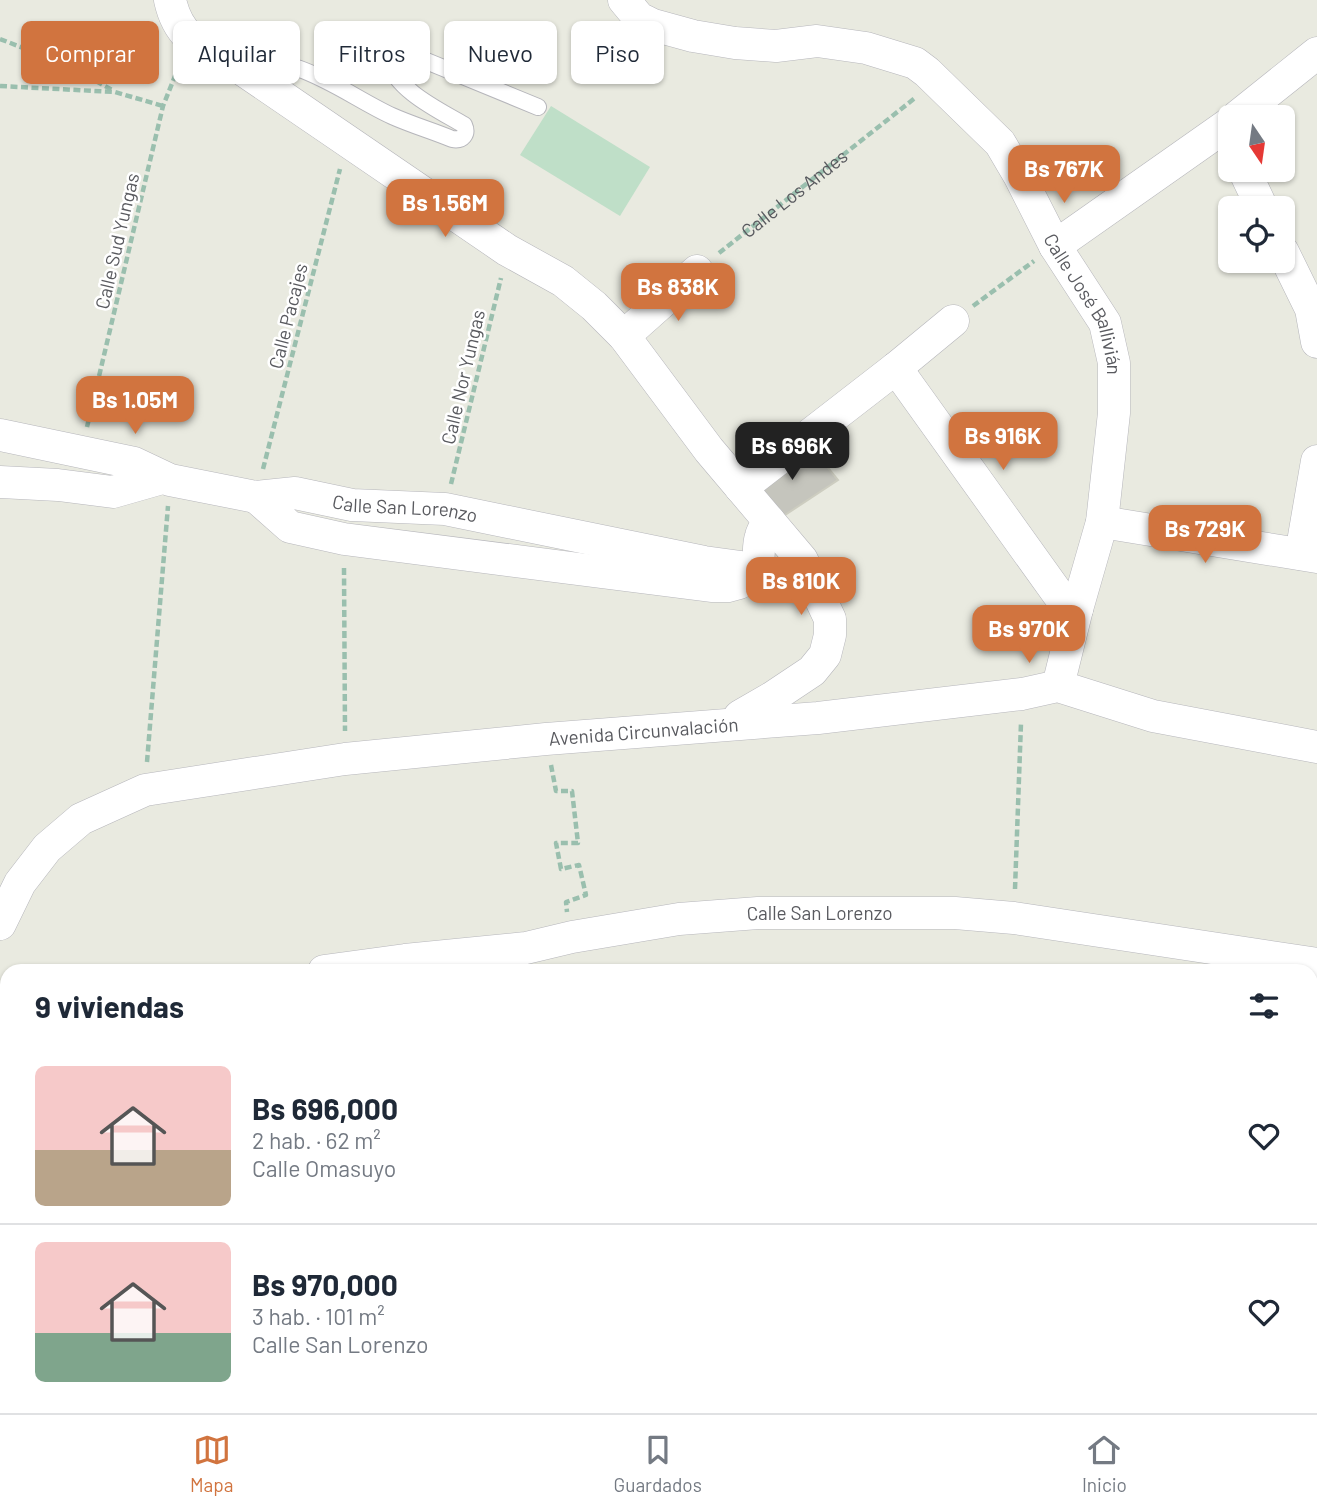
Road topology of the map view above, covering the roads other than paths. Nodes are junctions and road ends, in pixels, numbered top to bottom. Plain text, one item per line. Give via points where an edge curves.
1 (170, 0) edge
2 (624, 0) edge
3 (176, 21) edge
4 (1317, 53) edge
5 (300, 69) edge
6 (264, 84) edge
7 (1257, 105) edge
8 (538, 107) dead end
9 (1218, 136) edge
10 (1055, 246) junction
11 (697, 271) road end
12 (1295, 273) edge
13 (1314, 306) edge
14 (953, 321) road end
15 (624, 336) junction
16 (1317, 342) edge
17 (896, 368) junction
18 (0, 435) edge
19 (1317, 461) edge
20 (166, 479) junction
21 (0, 481) edge
22 (741, 488) junction
23 (256, 497) junction
24 (769, 521) junction
25 (1102, 522) junction
26 (1309, 556) edge
27 (744, 575) junction
28 (1077, 609) junction
29 (1058, 686) junction
30 (733, 726) junction
31 (1317, 747) edge
32 (0, 924) edge
33 (372, 964) edge
34 (1317, 964) edge

1 - 3 street, Avenida Circunvalación
2 - 10 street, Calle José Ballivián via 639,18 693,36 775,46 817,41 866,48 915,63 1000,143
4 - 7 street
5 - 8 lane via 394,117 457,140 465,135 464,125 409,90 394,74 389,54 402,51
6 - 15 street, Avenida Circunvalación via 507,250 563,281
9 - 10 street
10 - 25 street, Calle José Ballivián via 1105,323 1114,363 1114,413
11 - 15 street
12 - 13 street
13 - 16 street
14 - 17 street
15 - 22 street, Avenida Circunvalación
17 - 22 street
17 - 28 street via 1058,594
18 - 20 street, Calle San Lorenzo via 134,463
19 - 26 street
20 - 21 street via 113,492
20 - 23 street, Calle San Lorenzo
22 - 24 street, Avenida Circunvalación
23 - 27 street, Calle San Lorenzo via 295,493 352,505 445,509 741,568
23 - 27 street via 290,527 344,539 711,586 739,583
24 - 27 street via 761,536 758,564
24 - 30 street, Avenida Circunvalación via 802,560 830,619 830,635 825,655 812,671 740,716
25 - 26 street
25 - 28 street, Calle José Ballivián
28 - 29 street, Calle José Ballivián
29 - 30 street via 1022,694
29 - 31 street via 1153,716
30 - 32 street, Avenida Circunvalación via 345,759 145,790 81,819 47,848 20,883
33 - 34 street, Calle San Lorenzo via 526,947 678,919 758,913 955,913 1014,918

